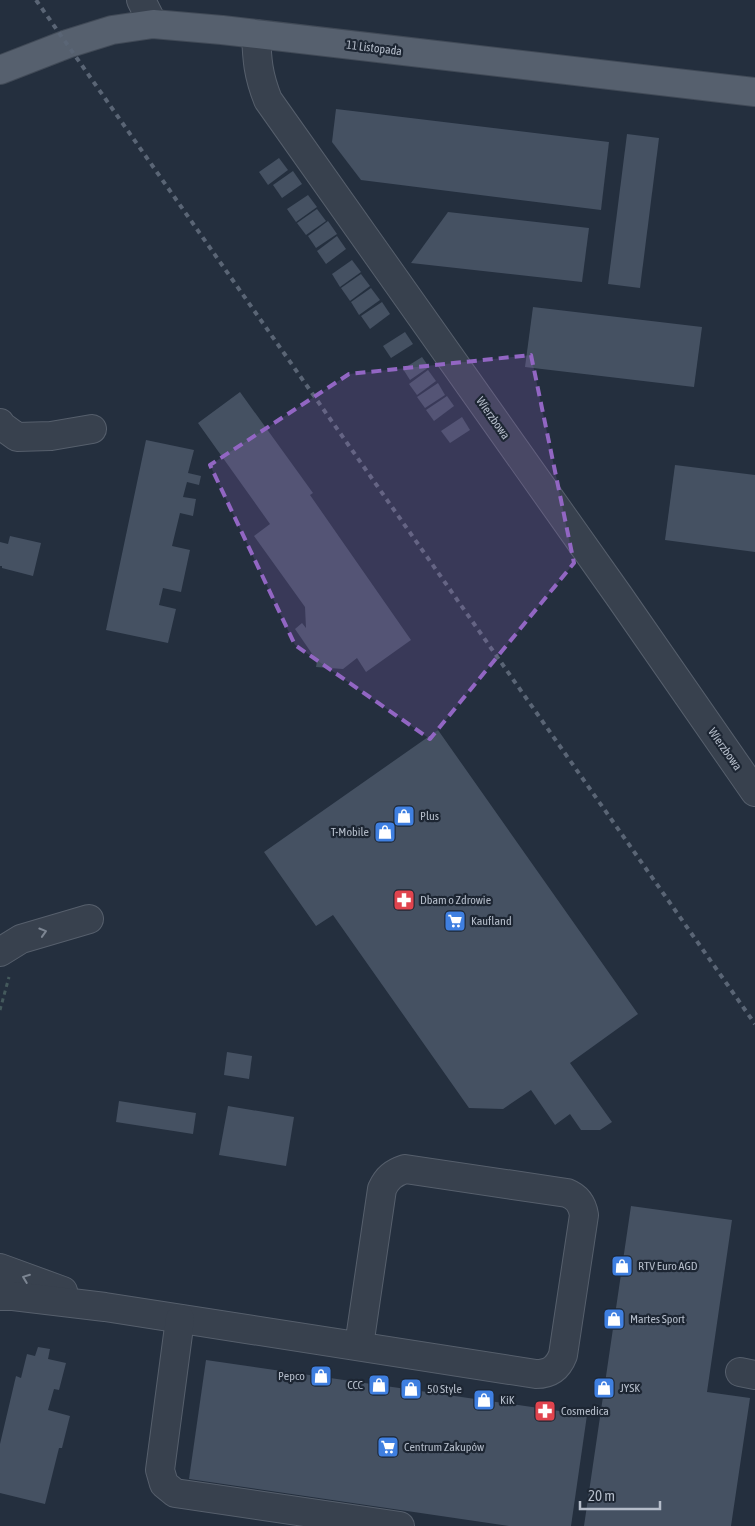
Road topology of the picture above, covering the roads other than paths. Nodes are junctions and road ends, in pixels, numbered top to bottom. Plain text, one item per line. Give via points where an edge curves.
1 (147, 12) edge
2 (256, 34) junction
3 (0, 70) edge
4 (755, 92) edge
5 (0, 422) edge
6 (92, 429) dead end
7 (755, 792) edge
8 (89, 919) dead end
9 (5, 963) edge
10 (0, 1268) edge
11 (0, 1296) edge
12 (105, 1307) junction
13 (180, 1319) junction
14 (359, 1346) junction
15 (400, 1526) edge

1 - 2 main road, 11 Listopada
1 - 3 main road, 11 Listopada via 103,33
2 - 4 main road, 11 Listopada
2 - 7 street, Wierzbowa via 257,65 268,100
5 - 6 street via 17,437 51,436
9 -> 8 street via 21,939
12 -> 10 street
11 - 12 street
12 - 13 street
13 - 14 street
13 - 15 street via 160,1470 164,1484 175,1493
14 - 14 street via 536,1374 550,1372 563,1355 583,1207 567,1193 404,1169 390,1175 382,1189

